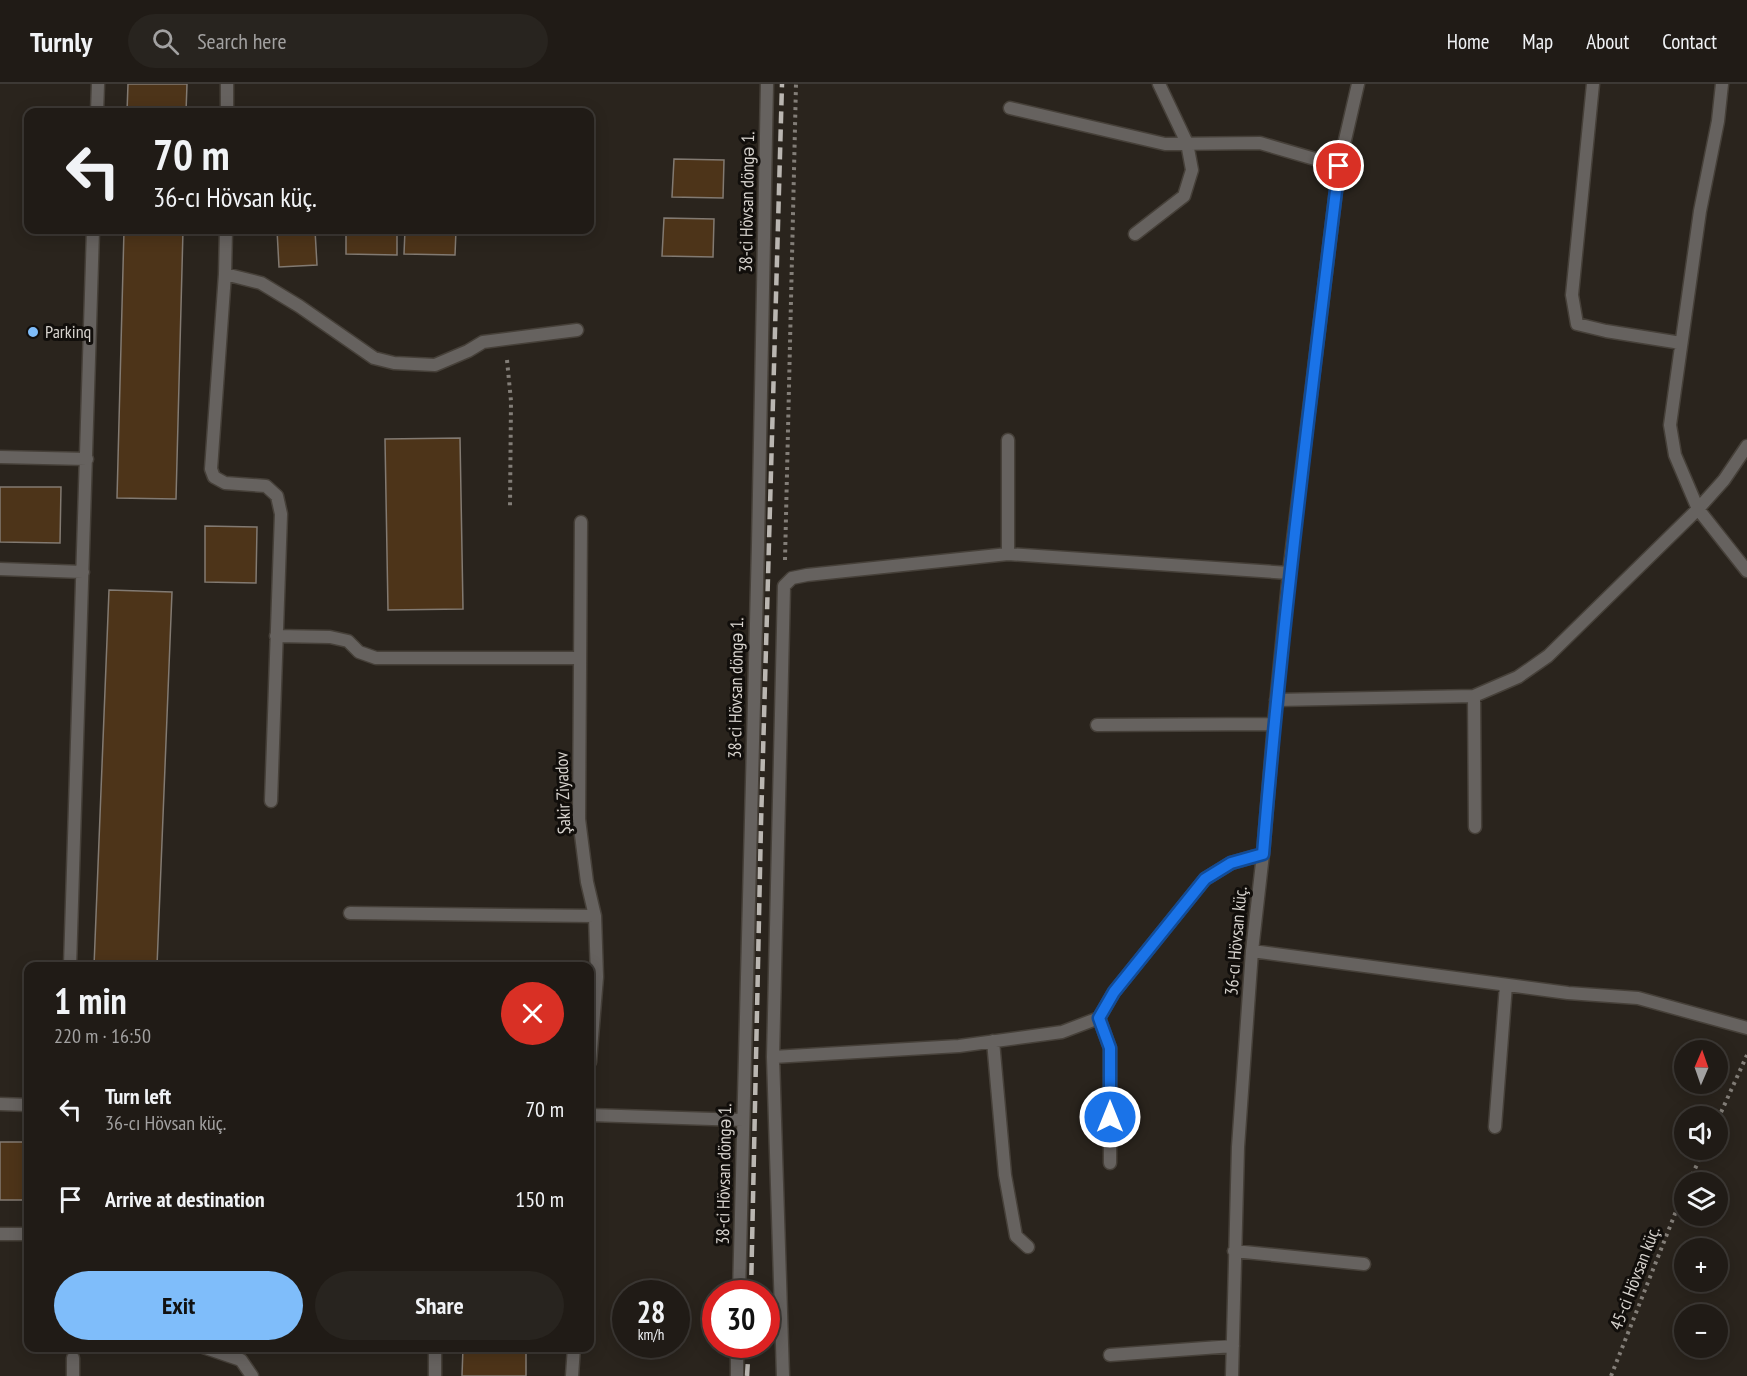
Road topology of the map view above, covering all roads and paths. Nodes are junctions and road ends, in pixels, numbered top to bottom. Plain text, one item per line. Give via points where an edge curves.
1 (98, 84) edge
2 (227, 84) edge
3 (767, 84) edge
4 (796, 84) edge
5 (1160, 84) edge
6 (1358, 84) edge
7 (1593, 84) edge
8 (1722, 84) edge
9 (97, 108) edge
10 (227, 108) edge
11 (1010, 108) dead end
12 (1187, 143) junction
13 (1339, 166) junction
14 (93, 234) edge
15 (226, 234) edge
16 (1135, 234) dead end
17 (225, 274) junction
18 (577, 330) dead end
19 (506, 339) junction
20 (1681, 343) junction
21 (1008, 440) dead end
22 (1747, 446) edge
23 (0, 457) edge
24 (87, 459) junction
25 (510, 507) dead end
26 (1698, 508) junction
27 (581, 522) dead end
28 (1008, 554) junction
29 (0, 569) edge
30 (1747, 571) edge
31 (83, 572) junction
32 (1289, 573) junction
33 (784, 586) junction
34 (276, 636) junction
35 (580, 658) junction
36 (1474, 696) junction
37 (1276, 700) junction
38 (1274, 724) junction
39 (1096, 725) dead end
40 (271, 801) dead end
41 (1475, 827) dead end
42 (1263, 854) junction
43 (350, 913) dead end
44 (595, 916) junction
45 (1252, 951) junction
46 (70, 962) edge
47 (1506, 985) junction
48 (594, 1013) edge
49 (1099, 1018) junction
50 (1747, 1028) edge
51 (993, 1041) junction
52 (1747, 1055) edge
53 (773, 1057) junction
54 (0, 1104) edge
55 (24, 1105) edge
56 (1724, 1106) edge
57 (594, 1115) edge
58 (743, 1120) junction
59 (1495, 1127) dead end
60 (1110, 1163) dead end
61 (1674, 1216) edge
62 (0, 1234) edge
63 (24, 1234) edge
64 (1028, 1246) dead end
65 (1234, 1251) junction
66 (1364, 1264) dead end
67 (739, 1280) edge
68 (1233, 1346) junction
69 (218, 1352) edge
70 (435, 1352) edge
71 (574, 1352) edge
72 (1110, 1355) dead end
73 (73, 1358) dead end
74 (738, 1358) edge
75 (73, 1376) edge
76 (252, 1376) edge
77 (435, 1376) edge
78 (572, 1376) edge
79 (737, 1376) edge
80 (783, 1376) edge
81 (1232, 1376) edge
82 (1611, 1376) edge

1 - 9 street
2 - 10 street
3 - 58 street, 38-ci Hövsan döngə 1.
4 - 33 path
5 - 12 street
6 - 13 street, 36-cı Hövsan küç.
7 - 20 street via 1572,295 1577,324
8 - 20 street
11 - 12 street via 1164,144
12 - 13 street via 1260,143
12 - 16 street via 1192,170 1184,196
13 - 32 street, 36-cı Hövsan küç.
14 - 24 street
15 - 17 street
17 - 19 street via 261,283 374,358 393,363 435,365 483,342
17 - 34 street via 211,469 214,477 225,483 266,486 277,496 281,514
18 - 19 street
19 - 25 path via 511,401
20 - 26 street via 1670,424 1675,455
21 - 28 street
22 - 26 street via 1724,480
23 - 24 street
24 - 31 street
26 - 30 street
26 - 36 street via 1548,656 1518,677
27 - 35 street, Şakir Ziyadov
28 - 32 street
28 - 33 street via 807,575 792,578
29 - 31 street
31 - 46 street
32 - 37 street, 36-cı Hövsan küç.
33 - 53 street
34 - 35 street via 339,639 376,658
34 - 40 street
35 - 44 street, Şakir Ziyadov via 579,819
36 - 37 street
36 - 41 street
37 - 38 street, 36-cı Hövsan küç.
38 - 39 street
38 - 42 street, 36-cı Hövsan küç.
42 - 45 street, 36-cı Hövsan küç.
42 - 49 street via 1231,863 1205,879 1114,992
43 - 44 street
44 - 48 street, Şakir Ziyadov
45 - 47 street
45 - 65 street, 36-cı Hövsan küç.
47 - 50 street via 1638,999
47 - 59 street
49 - 51 street via 1062,1032
49 - 60 street via 1110,1048
51 - 53 street
51 - 64 street via 1005,1175 1016,1236
52 - 56 path
53 - 80 street
54 - 55 street
57 - 58 street
58 - 67 street, 38-ci Hövsan döngə 1.
61 - 82 path, 45-ci Hövsan küç.
62 - 63 street
65 - 66 street
65 - 68 street, 36-cı Hövsan küç.
68 - 72 street
68 - 81 street, 36-cı Hövsan küç.
69 - 76 street via 241,1360
70 - 77 street
71 - 78 street
73 - 75 street
74 - 79 street

